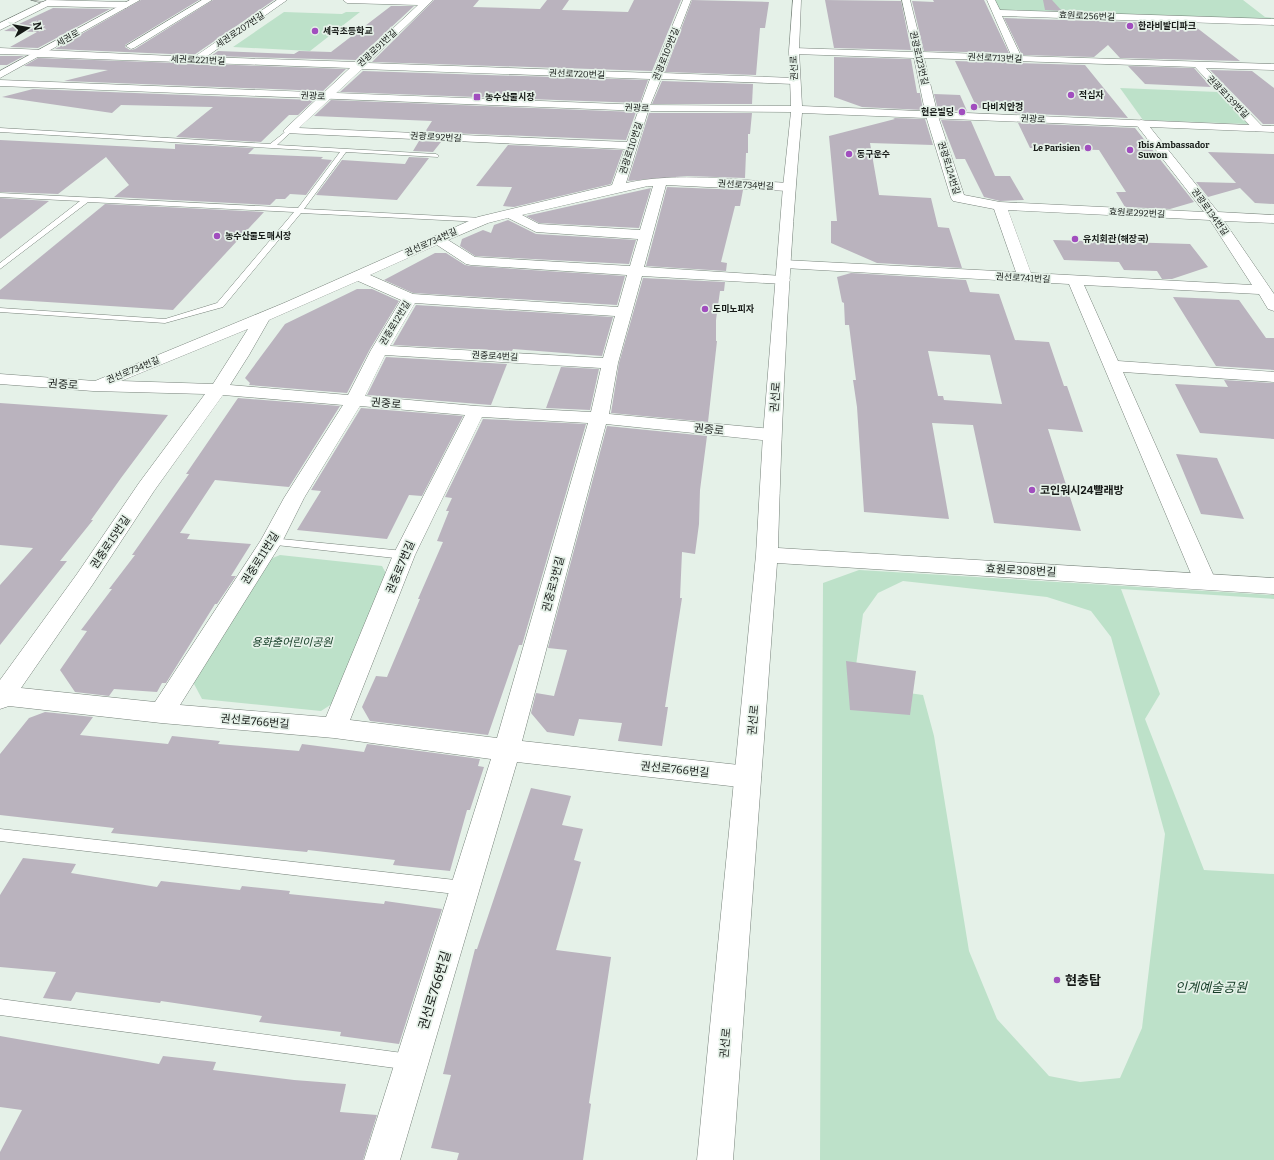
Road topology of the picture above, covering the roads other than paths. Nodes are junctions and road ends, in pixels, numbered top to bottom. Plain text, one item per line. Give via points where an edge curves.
1 (33, 0) edge
2 (136, 0) edge
3 (208, 0) edge
4 (283, 0) edge
5 (347, 0) edge
6 (353, 0) edge
7 (687, 0) edge
8 (797, 0) edge
9 (906, 0) edge
10 (991, 0) edge
11 (428, 1) edge
12 (50, 2) edge
13 (126, 6) junction
14 (997, 13) junction
15 (1274, 22) edge
16 (0, 27) edge
17 (131, 46) junction
18 (0, 51) edge
19 (794, 51) junction
20 (40, 53) junction
21 (104, 56) junction
22 (918, 56) junction
23 (133, 57) junction
24 (1018, 59) junction
25 (197, 60) junction
26 (1197, 64) junction
27 (359, 65) junction
28 (1274, 67) edge
29 (0, 75) edge
30 (656, 77) junction
31 (794, 81) junction
32 (0, 83) edge
33 (325, 97) junction
34 (644, 108) junction
35 (797, 109) junction
36 (932, 116) junction
37 (1141, 123) junction
38 (1259, 129) junction
39 (1274, 129) edge
40 (0, 130) edge
41 (289, 130) junction
42 (273, 145) junction
43 (632, 146) junction
44 (344, 151) junction
45 (436, 156) dead end
46 (661, 181) junction
47 (788, 187) junction
48 (618, 188) junction
49 (0, 195) edge
50 (86, 200) junction
51 (1000, 206) junction
52 (299, 211) junction
53 (509, 214) junction
54 (1215, 216) junction
55 (1274, 219) edge
56 (483, 220) junction
57 (646, 235) junction
58 (438, 239) junction
59 (0, 267) edge
60 (636, 271) junction
61 (784, 272) junction
62 (357, 275) junction
63 (1025, 278) junction
64 (1075, 281) junction
65 (1263, 290) junction
66 (410, 298) junction
67 (1274, 306) edge
68 (0, 310) edge
69 (624, 312) junction
70 (262, 318) junction
71 (379, 350) junction
72 (610, 363) junction
73 (1112, 366) junction
74 (1274, 377) edge
75 (0, 379) edge
76 (93, 386) junction
77 (218, 389) junction
78 (354, 401) junction
79 (476, 411) junction
80 (599, 418) junction
81 (772, 435) junction
82 (271, 542) junction
83 (404, 555) junction
84 (767, 555) junction
85 (1205, 582) junction
86 (1274, 586) edge
87 (1, 697) edge
88 (161, 713) junction
89 (334, 728) junction
90 (507, 750) junction
91 (748, 778) junction
92 (0, 835) edge
93 (465, 888) junction
94 (0, 1007) edge
95 (412, 1063) junction
96 (382, 1160) edge
97 (715, 1160) edge

1 - 12 lane
2 - 13 street, 세권로
3 - 17 street
4 - 25 street, 세권로207번길
5 - 6 street
6 - 11 street
7 - 30 street, 권광로109번길
8 - 19 street, 권선로
9 - 22 street, 권광로123번길
10 - 14 street
11 - 27 street, 권광로91번길
12 - 13 street
12 - 16 street
13 - 20 street, 세권로
14 - 15 street, 효원로256번길
14 - 24 street
17 - 21 street
17 - 23 street via 142,50
18 - 20 street, 세권로221번길
19 - 22 street, 권선로713번길
19 - 31 street, 권선로
20 - 21 street, 세권로221번길
20 - 29 street, 세권로
21 - 23 street, 세권로221번길
22 - 24 street, 권선로713번길
22 - 36 street, 권광로123번길
23 - 25 street, 세권로221번길
24 - 26 street, 권선로713번길
25 - 27 street, 세권로221번길
26 - 28 street, 권선로713번길
26 - 38 street, 권광로139번길
27 - 30 street, 권선로720번길
27 - 33 street, 권광로91번길
30 - 31 street, 권선로720번길
30 - 34 street, 권광로109번길
31 - 35 street, 권선로
32 - 33 street, 권광로
33 - 34 street, 권광로
33 - 41 street
34 - 35 street, 권광로
34 - 43 street, 권광로110번길
35 - 36 street, 권광로
35 - 47 street, 권선로
36 - 37 street, 권광로
36 - 51 street, 권광로124번길 via 958,198
37 - 38 street, 권광로
37 - 54 street, 권광로134번길
38 - 39 street, 권광로
40 - 42 lane
41 - 42 lane
41 - 43 street, 권광로92번길
42 - 44 lane
43 - 48 street, 권광로110번길
44 - 45 lane
44 - 52 lane
46 - 47 street, 권선로734번길
46 - 48 street, 권선로734번길
46 - 57 street
47 - 61 street, 권선로
48 - 53 street, 권선로734번길
49 - 50 lane
50 - 52 lane
50 - 59 lane
51 - 54 street, 효원로292번길
51 - 63 street
52 - 56 lane
52 - 68 lane via 220,305 166,321
53 - 56 street, 권선로734번길
53 - 57 street via 536,228
54 - 55 street, 효원로292번길
54 - 65 street, 권광로134번길
56 - 58 street, 권선로734번길
57 - 60 street
58 - 60 street via 471,261
58 - 62 street, 권선로734번길
60 - 61 street
60 - 69 street
61 - 63 street, 권선로741번길
61 - 81 street, 권선로
62 - 66 street, 권중로12번길
62 - 70 street, 권선로734번길
63 - 64 street, 권선로741번길
64 - 65 street, 권선로741번길
64 - 73 street
65 - 67 street, 권광로134번길
66 - 69 street
66 - 71 street, 권중로12번길
69 - 72 street
70 - 76 street, 권선로734번길
70 - 77 street, 권중로15번길
71 - 72 street, 권중로4번길
71 - 78 street, 권중로12번길
72 - 80 street
73 - 74 street
73 - 85 street
75 - 76 street, 권중로
76 - 77 street, 권중로
77 - 78 street, 권중로
77 - 87 street, 권중로15번길 via 146,487 85,580
78 - 79 street, 권중로
78 - 82 street, 권중로11번길 via 294,498
79 - 80 street, 권중로
79 - 83 street, 권중로7번길
80 - 81 street, 권중로
80 - 90 street, 권중로3번길
81 - 84 street, 권선로
82 - 83 lane
82 - 88 street, 권중로11번길
83 - 89 street, 권중로7번길
84 - 85 street, 효원로308번길
84 - 91 street, 권선로
85 - 86 street, 효원로308번길
87 - 88 street, 권선로766번길
88 - 89 street, 권선로766번길
89 - 90 street, 권선로766번길
90 - 91 street, 권선로766번길
90 - 93 street, 권선로766번길
91 - 97 street, 권선로
92 - 93 lane
93 - 95 street, 권선로766번길
94 - 95 lane
95 - 96 street, 권선로766번길

